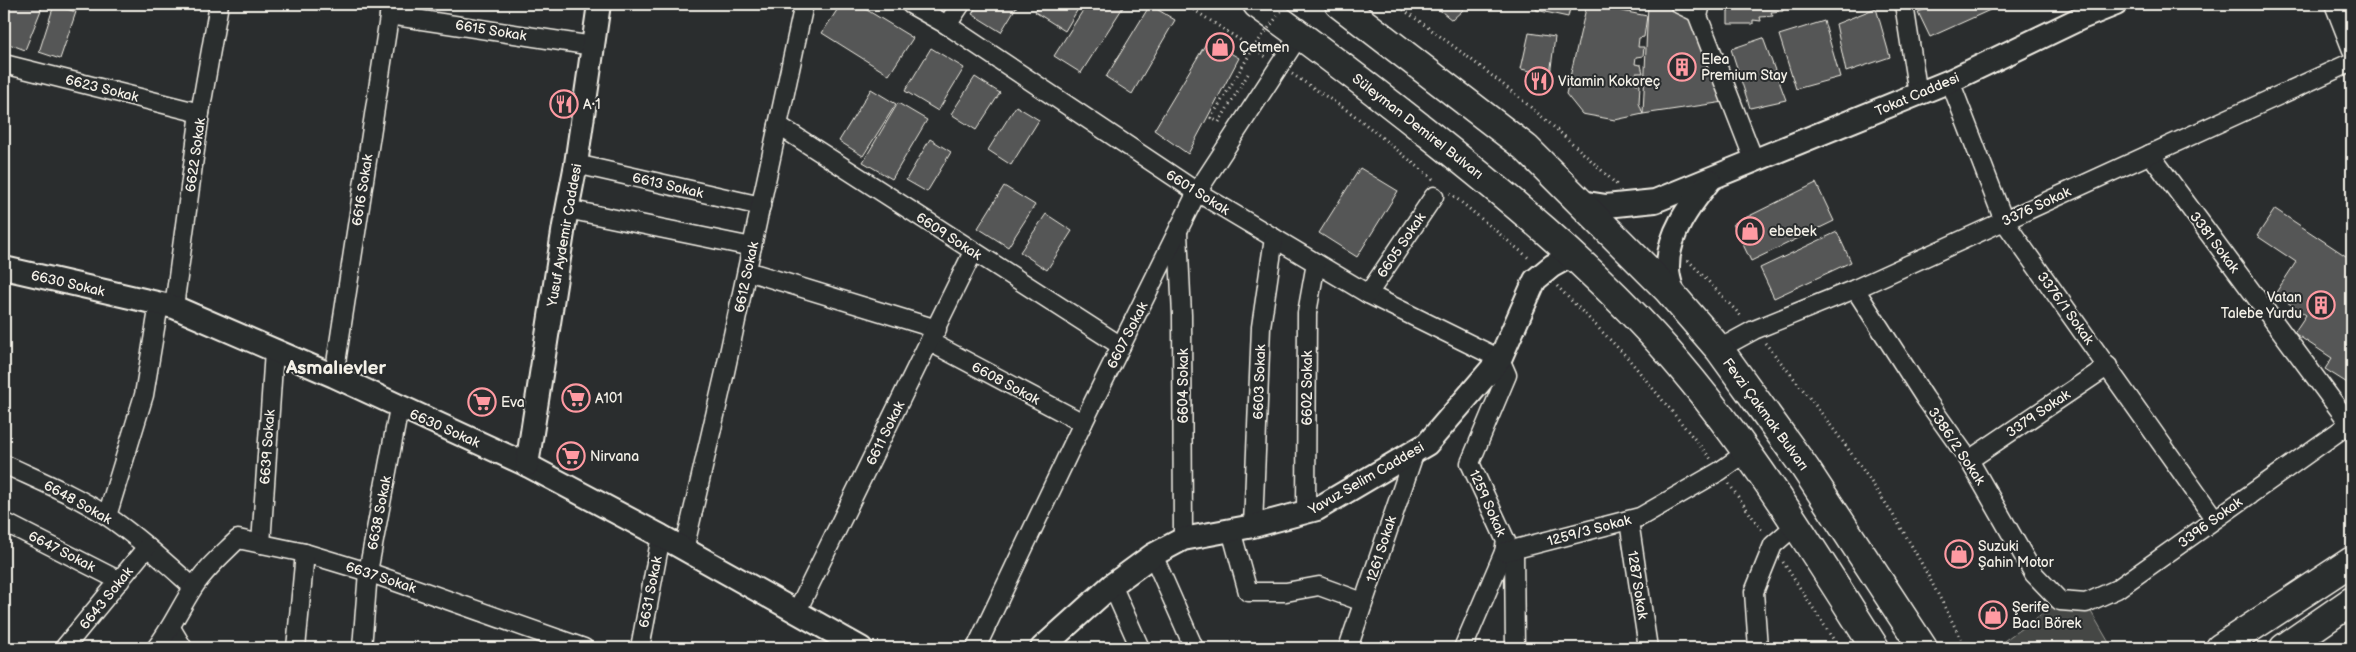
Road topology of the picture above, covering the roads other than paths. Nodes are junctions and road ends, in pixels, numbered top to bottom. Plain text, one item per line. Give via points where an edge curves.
1 (219, 4) edge
2 (599, 4) edge
3 (804, 4) edge
4 (910, 4) edge
5 (961, 4) edge
6 (1257, 4) edge
7 (1339, 4) edge
8 (1679, 4) edge
9 (1904, 4) edge
10 (2116, 4) edge
11 (2334, 4) edge
12 (390, 9) edge
13 (1699, 9) edge
14 (2079, 11) edge
15 (947, 26) junction
16 (1300, 34) junction
17 (593, 46) junction
18 (2352, 50) edge
19 (2352, 62) edge
20 (4, 64) edge
21 (1950, 81) junction
22 (1918, 94) junction
23 (200, 113) junction
24 (778, 125) junction
25 (2150, 154) junction
26 (1754, 160) junction
27 (576, 164) junction
28 (1714, 176) junction
29 (1197, 192) junction
30 (1434, 196) dead end
31 (1581, 202) junction
32 (761, 206) junction
33 (567, 209) junction
34 (2004, 221) junction
35 (1178, 233) junction
36 (1274, 238) junction
37 (752, 247) junction
38 (973, 252) junction
39 (1572, 255) junction
40 (1316, 263) junction
41 (4, 268) edge
42 (747, 271) junction
43 (1855, 289) junction
44 (1368, 294) junction
45 (1674, 296) junction
46 (166, 306) junction
47 (933, 336) junction
48 (1121, 346) junction
49 (1719, 348) junction
50 (274, 351) junction
51 (1500, 359) junction
52 (2108, 366) junction
53 (334, 376) junction
54 (399, 408) junction
55 (1083, 423) junction
56 (2351, 424) edge
57 (1415, 451) junction
58 (1747, 452) junction
59 (1969, 460) junction
60 (4, 464) edge
61 (527, 465) junction
62 (1306, 513) junction
63 (107, 516) junction
64 (2214, 518) junction
65 (1629, 521) junction
66 (1796, 525) junction
67 (4, 526) edge
68 (1242, 528) junction
69 (661, 536) junction
70 (1183, 539) junction
71 (261, 544) junction
72 (147, 547) junction
73 (684, 550) junction
74 (1509, 551) junction
75 (305, 553) junction
76 (1153, 555) junction
77 (2352, 560) edge
78 (368, 572) junction
79 (120, 581) junction
80 (1112, 585) junction
81 (193, 588) junction
82 (2060, 601) joint
83 (2352, 601) edge
84 (1363, 602) junction
85 (796, 612) junction
86 (171, 628) junction
87 (64, 648) edge
88 (156, 648) edge
89 (183, 648) edge
90 (296, 648) edge
91 (362, 648) edge
92 (584, 648) edge
93 (640, 648) edge
94 (861, 648) edge
95 (976, 648) edge
96 (1042, 648) edge
97 (1140, 648) edge
98 (1194, 648) edge
99 (1348, 648) edge
100 (1463, 648) edge
101 (1516, 648) edge
102 (1648, 648) edge
103 (1758, 648) edge
104 (1875, 648) edge
105 (1923, 648) edge
106 (2220, 648) edge
107 (2284, 648) edge

1 - 23 street, 6622 Sokak
2 - 17 street, Yusuf Aydemir Caddesi
3 - 24 street, 6612 Sokak
4 - 15 street, 6601 Sokak
5 - 15 street
6 - 16 main road, Süleyman Demirel Bulvarı
7 - 31 main road via 1526,148
8 - 13 street
9 - 22 street
10 - 14 street, Tokat Caddesi
11 - 18 street
12 - 17 street, 6615 Sokak
12 - 53 street, 6616 Sokak
13 - 26 street
14 - 21 street, Tokat Caddesi
15 - 29 street, 6601 Sokak
16 - 29 street, 6607 Sokak
16 - 39 main road, Süleyman Demirel Bulvarı via 1514,202
17 - 27 street, Yusuf Aydemir Caddesi
19 - 25 street, 3376 Sokak
20 - 23 street, 6623 Sokak
21 - 22 street, Tokat Caddesi
21 - 34 street, 3376/1 Sokak
22 - 26 street, Tokat Caddesi
23 - 46 street, 6622 Sokak
24 - 32 street, 6612 Sokak
24 - 38 street, 6609 Sokak
25 - 34 street, 3376 Sokak
25 - 56 street, 3381 Sokak
26 - 28 street, Tokat Caddesi
27 - 32 street, 6613 Sokak
27 - 33 street, Yusuf Aydemir Caddesi
28 - 31 street, Tokat Caddesi via 1644,203 1606,206
28 - 45 street via 1681,219 1670,245 1668,271
29 - 35 street, 6607 Sokak
29 - 36 street, 6601 Sokak
30 - 44 street, 6605 Sokak
31 - 45 main road, Fevzi Çakmak Bulvarı
32 - 37 street, 6612 Sokak
33 - 37 street
33 - 61 street, Yusuf Aydemir Caddesi
34 - 43 street, 3376 Sokak
34 - 52 street, 3376/1 Sokak
35 - 48 street, 6607 Sokak
35 - 70 street, 6604 Sokak via 1182,315
36 - 40 street, 6601 Sokak
36 - 68 street, 6603 Sokak via 1261,327
37 - 42 street, 6612 Sokak
38 - 47 street, 6611 Sokak
38 - 48 street, 6609 Sokak
39 - 51 street, Yavuz Selim Caddesi via 1534,280
39 - 58 main road via 1653,335
40 - 44 street, 6601 Sokak
40 - 62 street, 6602 Sokak via 1307,313
41 - 46 street, 6630 Sokak
42 - 47 street, 6608 Sokak
42 - 73 street, 6612 Sokak
43 - 49 street, 3376 Sokak via 1754,330
43 - 59 street, 3386/2 Sokak
44 - 51 street, 6601 Sokak
45 - 49 main road, Fevzi Çakmak Bulvarı
46 - 50 street, 6630 Sokak
46 - 63 street, 6622 Sokak via 144,395
47 - 55 street, 6608 Sokak
47 - 85 street, 6611 Sokak
48 - 55 street, 6607 Sokak
49 - 105 main road, Fevzi Çakmak Bulvarı via 1805,468
50 - 53 street, 6630 Sokak
50 - 71 street, 6639 Sokak
51 - 57 street, Yavuz Selim Caddesi via 1428,444
51 - 74 street, 1259 Sokak via 1507,375 1470,463
52 - 59 street, 3379 Sokak
52 - 64 street, 3376/1 Sokak
53 - 54 street, 6630 Sokak
54 - 61 street, 6630 Sokak
54 - 78 street, 6638 Sokak
55 - 95 street, 6607 Sokak
56 - 64 street, 3396 Sokak
57 - 62 street, Yavuz Selim Caddesi
57 - 84 street, 1261 Sokak
58 - 65 street, 1259/3 Sokak via 1720,471
58 - 66 main road
59 - 82 street, 3386/2 Sokak via 2034,574
60 - 63 street, 6648 Sokak
61 - 69 street, 6630 Sokak
62 - 68 street, Yavuz Selim Caddesi
63 - 72 street, 6648 Sokak
64 - 82 street, 3396 Sokak via 2117,589 2086,603
65 - 74 street, 1259/3 Sokak
65 - 102 street, 1287 Sokak
66 - 103 street via 1772,545 1754,592
66 - 104 main road
67 - 79 street, 6647 Sokak via 8,524
68 - 70 street, Yavuz Selim Caddesi
68 - 84 street, 6603 Sokak via 1248,592 1286,592 1319,586
69 - 73 street, 6630 Sokak
69 - 93 street, 6631 Sokak
70 - 76 street, Yavuz Selim Caddesi
71 - 75 street, 6637 Sokak
71 - 81 street, 6637 Sokak via 238,539
72 - 79 street, 6643 Sokak
72 - 81 street, 6648 Sokak
73 - 85 street, 6630 Sokak
74 - 100 street, 1259 Sokak
74 - 101 street
75 - 78 street, 6637 Sokak
75 - 90 street
76 - 80 street, Yavuz Selim Caddesi
76 - 98 street
77 - 106 main road
78 - 91 street, 6638 Sokak
78 - 92 street, 6637 Sokak
79 - 87 street, 6643 Sokak
80 - 96 street, Yavuz Selim Caddesi
80 - 97 street
81 - 86 street
83 - 107 main road
84 - 99 street, 1261 Sokak
85 - 94 street, 6630 Sokak
86 - 88 street
86 - 89 street

